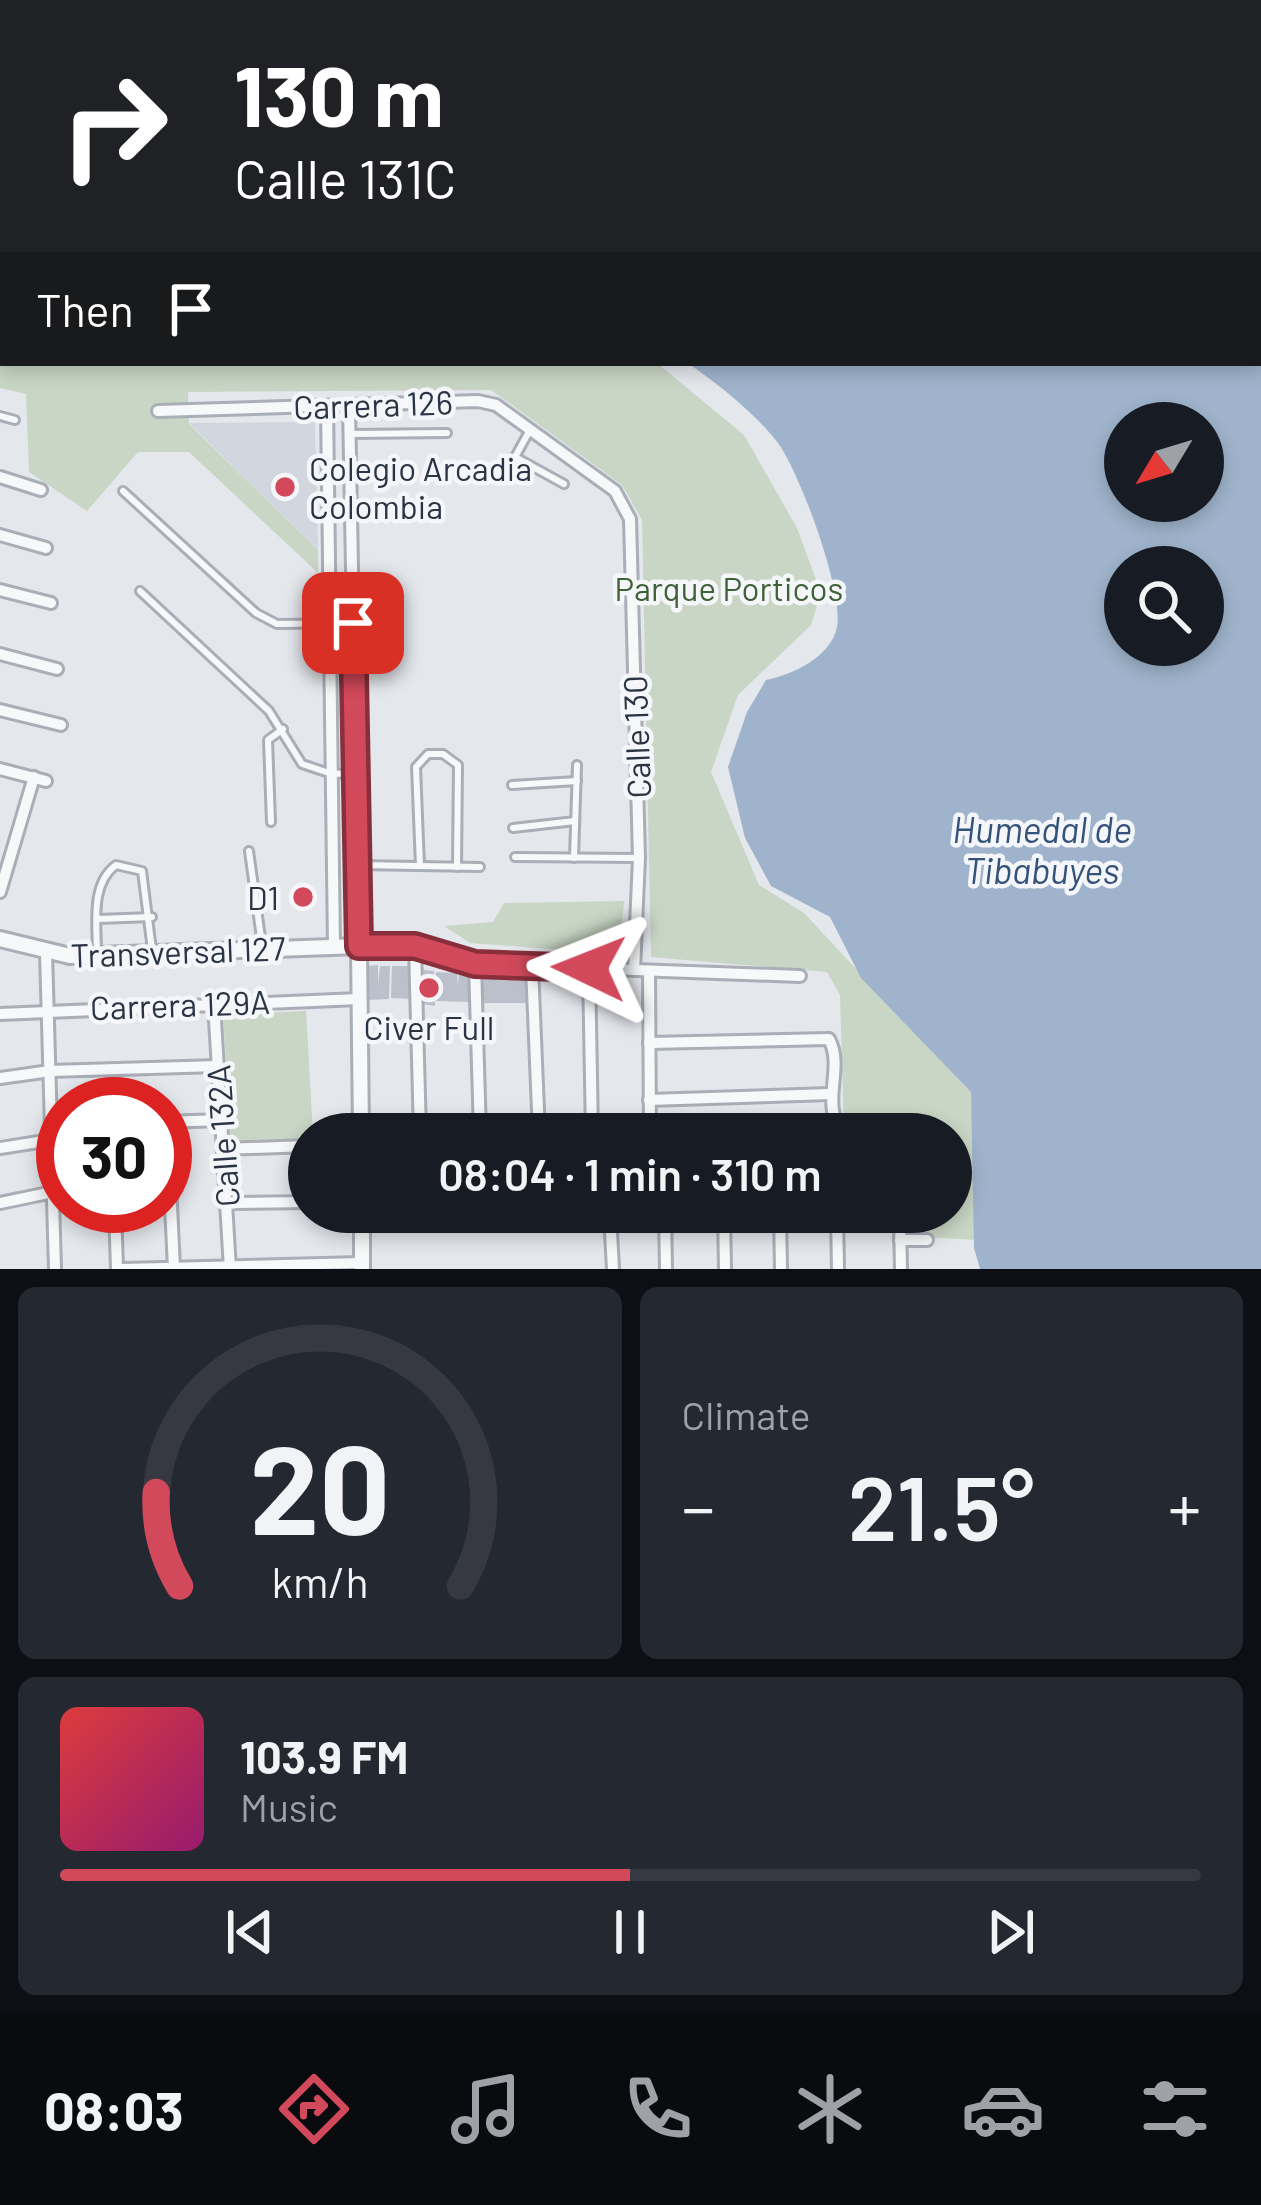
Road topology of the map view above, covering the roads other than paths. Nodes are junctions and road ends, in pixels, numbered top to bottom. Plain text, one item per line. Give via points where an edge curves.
1 (327, 406) junction
2 (349, 406) junction
3 (158, 411) dead end
4 (0, 416) edge
5 (15, 420) dead end
6 (530, 430) junction
7 (446, 433) dead end
8 (349, 434) junction
9 (0, 477) edge
10 (564, 484) dead end
11 (41, 490) dead end
12 (123, 491) dead end
13 (625, 505) joint
14 (0, 535) edge
15 (46, 548) dead end
16 (0, 590) edge
17 (140, 591) dead end
18 (51, 603) dead end
19 (330, 623) junction
20 (353, 623) junction
21 (0, 655) edge
22 (57, 669) dead end
23 (0, 710) edge
24 (62, 725) dead end
25 (283, 730) junction
26 (370, 738) dead end
27 (355, 742) junction
28 (577, 765) dead end
29 (0, 769) edge
30 (356, 773) junction
31 (332, 774) junction
32 (577, 781) junction
33 (512, 785) dead end
34 (575, 821) junction
35 (271, 823) dead end
36 (513, 827) dead end
37 (249, 851) dead end
38 (515, 857) dead end
39 (574, 858) junction
40 (639, 858) junction
41 (357, 865) junction
42 (420, 866) junction
43 (457, 867) junction
44 (480, 867) dead end
45 (0, 892) edge
46 (152, 917) junction
47 (98, 919) junction
48 (0, 939) edge
49 (334, 946) junction
50 (359, 946) junction
51 (415, 946) junction
52 (262, 949) junction
53 (46, 952) junction
54 (152, 953) junction
55 (97, 955) junction
56 (475, 964) junction
57 (532, 966) junction
58 (589, 968) junction
59 (634, 970) junction
60 (649, 971) junction
61 (800, 976) dead end
62 (359, 999) junction
63 (214, 1004) junction
64 (48, 1009) junction
65 (0, 1014) edge
66 (649, 1043) junction
67 (218, 1066) junction
68 (50, 1071) junction
69 (51, 1077) edge
70 (0, 1078) edge
71 (830, 1094) junction
72 (649, 1100) junction
73 (361, 1113) edge
74 (419, 1113) edge
75 (479, 1113) edge
76 (537, 1113) edge
77 (592, 1113) edge
78 (649, 1113) edge
79 (832, 1113) edge
80 (221, 1120) junction
81 (192, 1121) edge
82 (36, 1142) edge
83 (288, 1147) edge
84 (0, 1148) edge
85 (223, 1149) junction
86 (36, 1196) edge
87 (288, 1202) edge
88 (0, 1203) edge
89 (226, 1203) junction
90 (54, 1233) edge
91 (117, 1233) edge
92 (172, 1233) edge
93 (362, 1233) edge
94 (611, 1233) edge
95 (665, 1233) edge
96 (724, 1233) edge
97 (780, 1233) edge
98 (837, 1233) edge
99 (900, 1233) edge
100 (900, 1240) junction
101 (927, 1240) dead end
102 (362, 1266) edge
103 (174, 1268) edge
104 (230, 1268) edge
105 (55, 1269) edge
106 (120, 1269) edge
107 (613, 1269) edge
108 (666, 1269) edge
109 (725, 1269) edge
110 (781, 1269) edge
111 (838, 1269) edge
112 (901, 1269) edge

1 - 2 street, Carrera 126
1 - 3 street, Carrera 126
1 - 19 street
2 - 6 street, Carrera 126 via 478,400
2 - 8 street
4 - 5 lane
6 - 10 lane via 515,457
6 - 13 street, Carrera 126
7 - 8 lane
8 - 20 street
9 - 11 street
12 - 19 lane via 256,613 278,624
13 - 40 street, Calle 130
14 - 15 street
16 - 18 street
17 - 25 lane
19 - 20 lane
19 - 31 street
20 - 27 street
21 - 22 street
23 - 24 street
25 - 31 lane via 302,764
25 - 35 lane via 268,740
26 - 27 lane
27 - 30 street
28 - 32 lane
29 - 45 street via 40,779
30 - 31 lane
30 - 41 street
31 - 49 street
32 - 33 lane
32 - 34 lane
34 - 36 lane
34 - 39 lane
37 - 52 lane
38 - 39 lane
39 - 40 lane
40 - 59 street, Calle 130
41 - 42 lane
41 - 50 street
42 - 43 lane
42 - 43 lane via 416,767 428,754 443,754 458,765
43 - 44 lane
46 - 47 lane
46 - 47 lane via 142,871 116,865 98,892
46 - 54 lane
47 - 55 lane
48 - 53 street, Transversal 127
49 - 50 street, Transversal 127
49 - 52 street, Transversal 127
50 - 51 street
50 - 62 street
51 - 56 street
51 - 74 street
52 - 54 street, Transversal 127
53 - 55 street, Transversal 127
53 - 64 street
54 - 55 street, Transversal 127
56 - 57 street
56 - 75 street
57 - 58 street
57 - 76 street
58 - 59 street
58 - 77 street
59 - 60 street
60 - 61 street
60 - 66 street
62 - 63 street, Carrera 129A
62 - 73 street
63 - 64 street, Carrera 129A
63 - 67 street, Calle 132A
64 - 65 street, Carrera 129A
64 - 68 street
66 - 71 street via 829,1039
66 - 72 street
67 - 68 street
67 - 80 street, Calle 132A
68 - 69 street
68 - 70 street
71 - 72 street
71 - 79 street
72 - 78 street
80 - 81 street
80 - 85 street, Calle 132A
82 - 84 street
83 - 85 street
85 - 89 street, Calle 132A
86 - 88 street
87 - 89 street
89 - 104 street, Calle 132A
90 - 105 street
91 - 106 street
92 - 103 street
93 - 102 street
94 - 107 street
95 - 108 street
96 - 109 street
97 - 110 street
98 - 111 street
99 - 100 street
100 - 101 street
100 - 112 street
102 - 104 street
103 - 104 street
103 - 106 street

